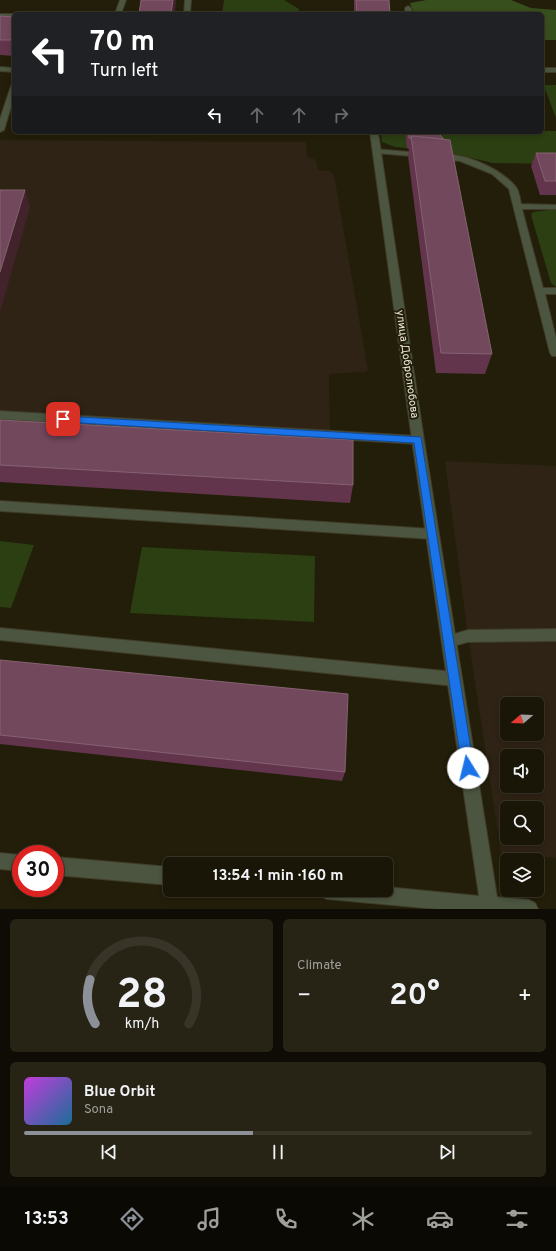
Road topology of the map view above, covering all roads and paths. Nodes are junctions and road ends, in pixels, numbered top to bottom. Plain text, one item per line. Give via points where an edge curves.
1 (123, 0) edge
2 (188, 0) edge
3 (119, 12) edge
4 (187, 12) edge
5 (0, 16) edge
6 (12, 16) edge
7 (0, 69) edge
8 (12, 70) edge
9 (544, 70) edge
10 (556, 70) edge
11 (12, 92) edge
12 (0, 130) edge
13 (374, 134) edge
14 (377, 151) junction
15 (519, 206) junction
16 (556, 207) edge
17 (539, 291) junction
18 (556, 291) edge
19 (555, 352) edge
20 (0, 415) edge
21 (418, 440) junction
22 (0, 506) edge
23 (432, 534) junction
24 (0, 634) edge
25 (556, 635) edge
26 (449, 641) junction
27 (455, 679) junction
28 (0, 861) edge
29 (12, 862) edge
30 (64, 867) edge
31 (163, 875) edge
32 (393, 896) edge
33 (489, 904) junction
34 (529, 909) edge

1 - 3 lane
2 - 4 lane
5 - 6 lane
7 - 8 street
9 - 10 lane
11 - 12 lane
13 - 14 street, улица Добролюбова
14 - 15 lane via 461,159 495,172 513,188
14 - 21 street, улица Добролюбова
15 - 16 lane
15 - 17 lane
17 - 18 lane
17 - 19 lane
20 - 21 lane
21 - 23 street, улица Добролюбова
22 - 23 lane
23 - 26 street, улица Добролюбова
24 - 27 lane
25 - 26 lane via 468,636
26 - 27 street, улица Добролюбова
27 - 33 street, улица Добролюбова
28 - 29 street
30 - 31 street
32 - 33 street
33 - 34 street

